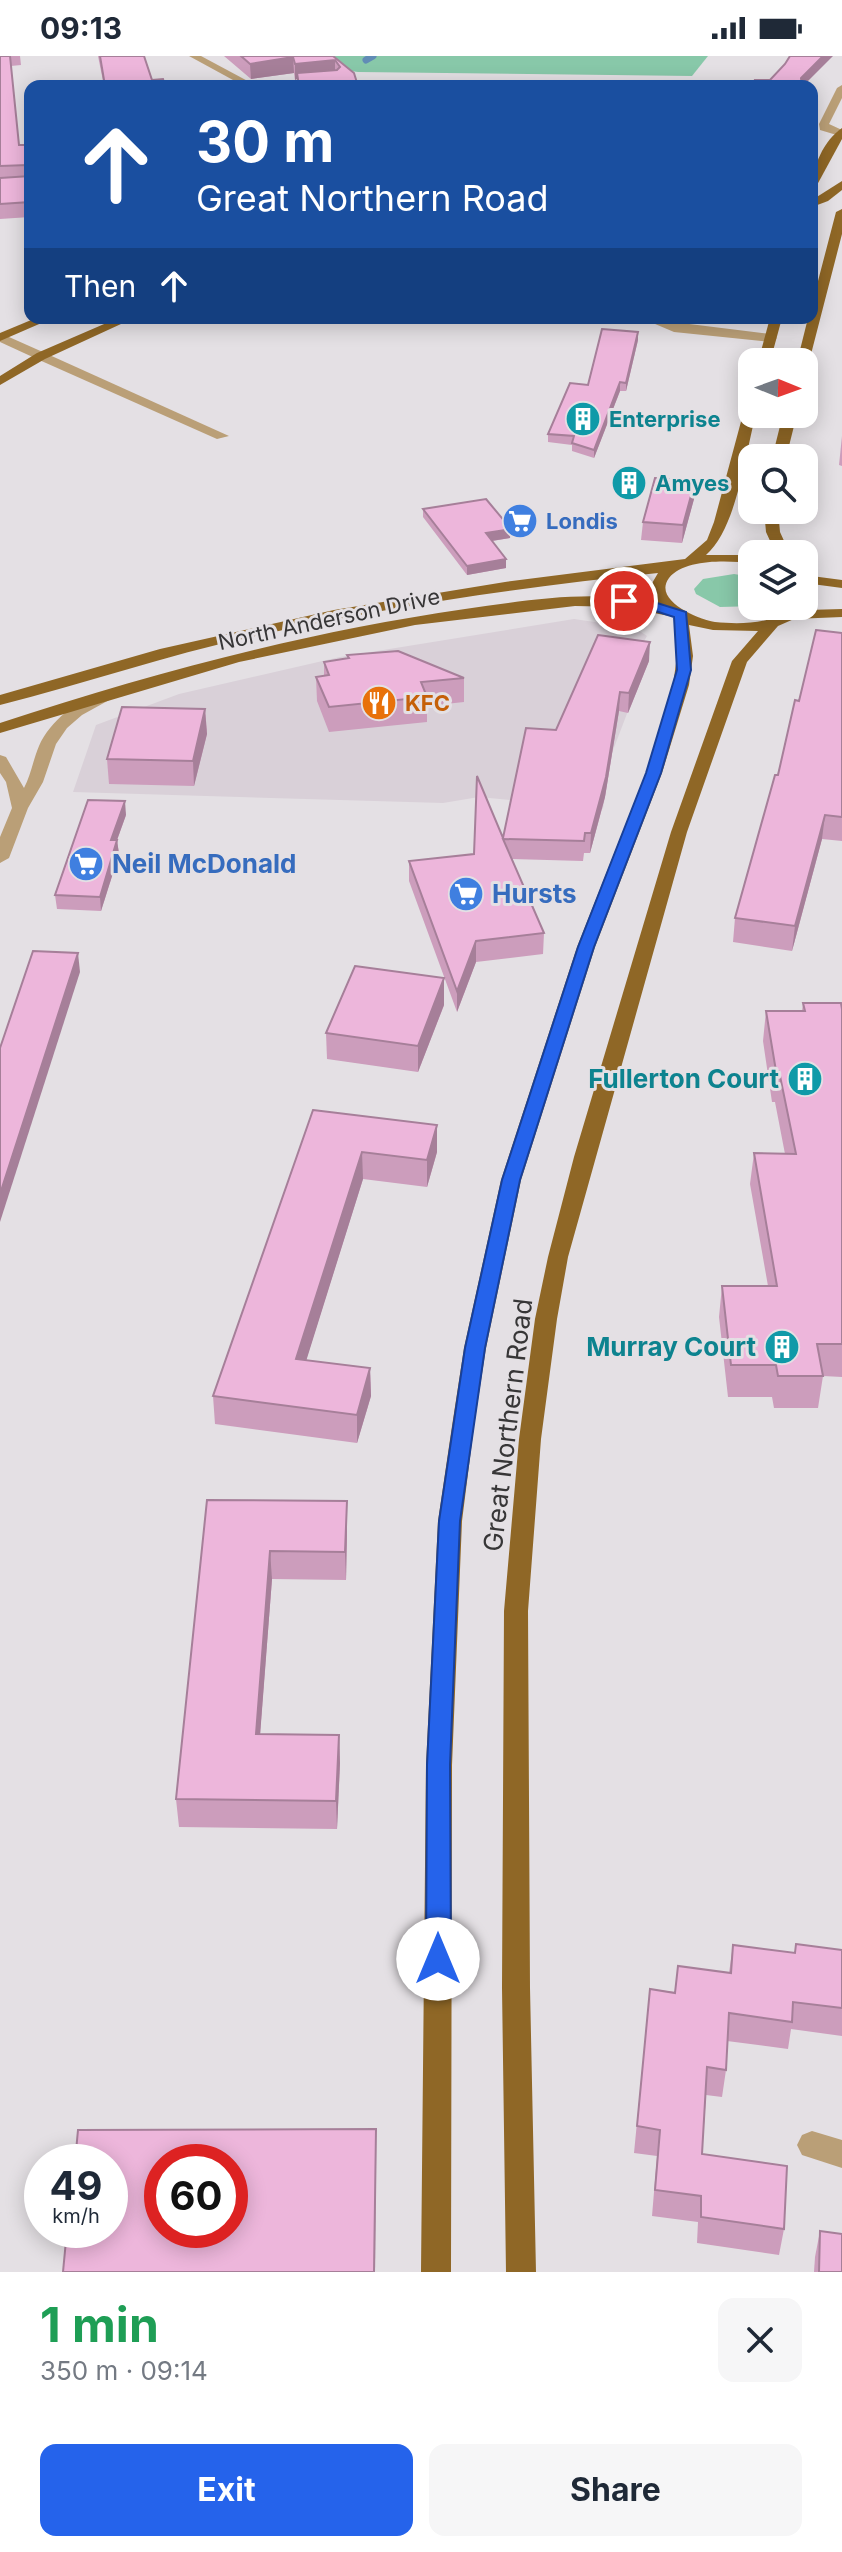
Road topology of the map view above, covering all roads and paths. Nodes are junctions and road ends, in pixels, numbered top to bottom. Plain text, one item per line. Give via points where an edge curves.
1 (194, 56) edge
2 (240, 80) edge
3 (842, 88) edge
4 (841, 132) edge
5 (818, 167) edge
6 (842, 184) edge
7 (818, 201) edge
8 (842, 212) edge
9 (818, 304) edge
10 (32, 324) edge
11 (114, 324) edge
12 (663, 324) edge
13 (774, 324) edge
14 (813, 324) edge
15 (0, 337) edge
16 (771, 338) junction
17 (768, 348) edge
18 (807, 348) edge
19 (41, 356) junction
20 (0, 381) edge
21 (745, 428) edge
22 (222, 436) dead end
23 (738, 558) edge
24 (683, 564) junction
25 (818, 582) edge
26 (842, 584) edge
27 (677, 613) junction
28 (842, 613) edge
29 (818, 614) edge
30 (782, 620) edge
31 (772, 624) junction
32 (109, 694) junction
33 (0, 700) edge
34 (0, 728) edge
35 (0, 760) edge
36 (20, 808) junction
37 (0, 858) edge
38 (812, 2145) dead end
39 (842, 2154) edge
40 (436, 2272) edge
41 (521, 2272) edge

1 - 2 street
3 - 4 street via 824,124
4 - 5 main road
6 - 7 main road
8 - 9 main road
10 - 15 main road
11 - 19 main road
12 - 16 street
13 - 16 main road
14 - 18 main road
15 - 19 street
16 - 17 main road
19 - 20 main road
19 - 22 street
21 - 24 main road via 713,542
23 - 24 main road, North Anderson Drive
24 - 27 main road via 664,577 659,588 662,600
24 - 33 main road, North Anderson Drive via 499,587 324,617 154,655
25 - 26 main road
27 - 31 main road, North Anderson Drive via 725,627
27 - 32 main road, North Anderson Drive via 641,602 580,600 421,619 285,647
27 - 40 main road, Great Northern Road via 685,656 681,685 654,773 586,947 508,1195 475,1348 450,1521 439,1765
28 - 29 main road
30 - 31 main road
31 - 41 main road, Great Northern Road via 740,661 679,832 584,1157 546,1319 516,1611
32 - 34 main road, North Anderson Drive
32 - 36 street via 61,725
35 - 36 street via 14,782
36 - 37 street
38 - 39 street

